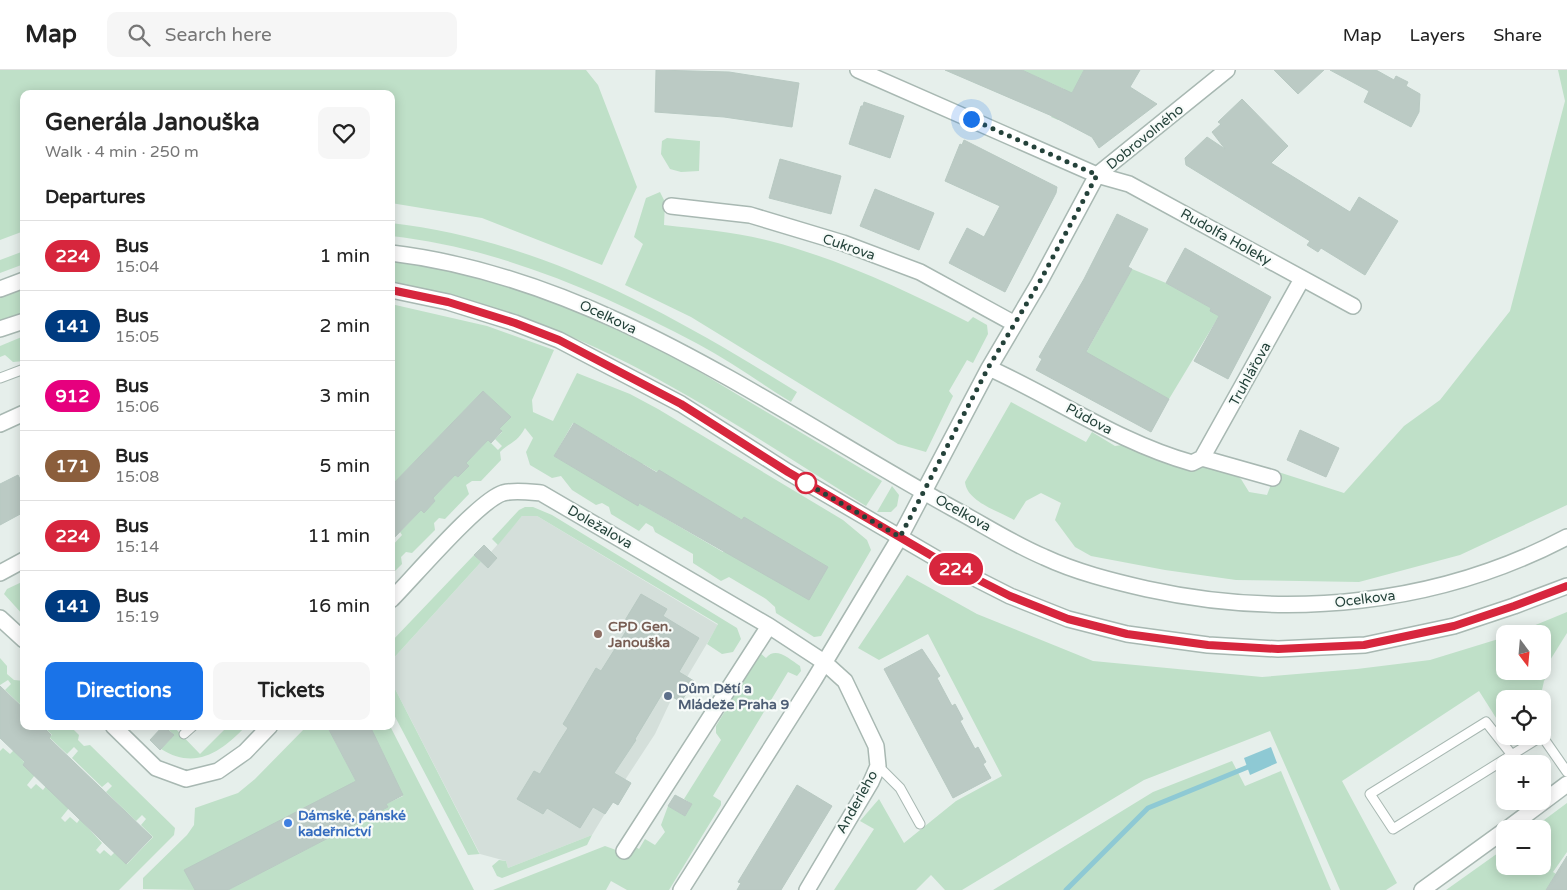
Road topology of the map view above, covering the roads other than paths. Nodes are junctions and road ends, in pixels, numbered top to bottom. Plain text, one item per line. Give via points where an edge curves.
1 (858, 70) edge
2 (1226, 70) edge
3 (1097, 175) junction
4 (671, 206) dead end
5 (395, 254) edge
6 (1302, 279) junction
7 (20, 282) edge
8 (0, 289) edge
9 (395, 291) edge
10 (1353, 306) dead end
11 (20, 322) edge
12 (1015, 324) junction
13 (0, 329) edge
14 (988, 368) junction
15 (20, 370) edge
16 (0, 378) edge
17 (20, 415) edge
18 (0, 424) edge
19 (1197, 461) junction
20 (1273, 478) dead end
21 (924, 492) junction
22 (900, 537) junction
23 (1567, 537) edge
24 (20, 562) edge
25 (0, 573) edge
26 (1567, 586) edge
27 (395, 596) edge
28 (0, 618) edge
29 (769, 626) junction
30 (20, 636) edge
31 (824, 662) junction
32 (117, 730) edge
33 (188, 730) edge
34 (266, 730) edge
35 (184, 734) dead end
36 (1528, 745) edge
37 (1548, 745) edge
38 (1512, 755) junction
39 (878, 766) junction
40 (1567, 772) edge
41 (1567, 784) edge
42 (1519, 820) edge
43 (920, 824) dead end
44 (1496, 837) edge
45 (624, 851) dead end
46 (681, 890) edge
47 (807, 890) edge
48 (1422, 890) edge

1 - 3 street, Rudolfa Holeky
2 - 3 street, Dobrovolného
3 - 6 street, Rudolfa Holeky via 1129,184
3 - 12 street, Dobrovolného
4 - 12 street, Cukrova via 750,215 843,243 920,272
5 - 21 street, Ocelkova via 458,264 511,278 602,313 786,410
6 - 10 street, Rudolfa Holeky
6 - 19 street, Truhlářova
7 - 8 street
9 - 22 street via 448,302 559,340 681,404 788,472
11 - 13 street
12 - 14 street, Dobrovolného
14 - 19 street, Půdova via 1128,439 1170,457
14 - 21 street, Dobrovolného
15 - 16 lane
17 - 18 street
19 - 20 street, Půdova
21 - 22 street, Dobrovolného
21 - 23 street, Ocelkova via 1044,558 1117,582 1189,598 1254,605 1309,606 1412,593 1503,565
22 - 26 street via 1010,596 1068,619 1127,634 1208,645 1278,649 1364,645 1454,626
22 - 31 street, Dobrovolného
24 - 25 street
27 - 29 street, Doležalova via 483,505 502,493 526,491 541,493
28 - 30 street
29 - 31 street, Doležalova
29 - 45 street
31 - 39 street, Anderleho via 844,680 876,746
31 - 46 street, Dobrovolného
32 - 34 street via 156,768 186,779 218,772 245,752
33 - 35 lane
36 - 38 lane
37 - 40 lane
38 - 38 lane via 1393,829 1370,794 1486,722
39 - 43 lane via 900,788
39 - 47 street, Anderleho
41 - 42 street
44 - 48 street

